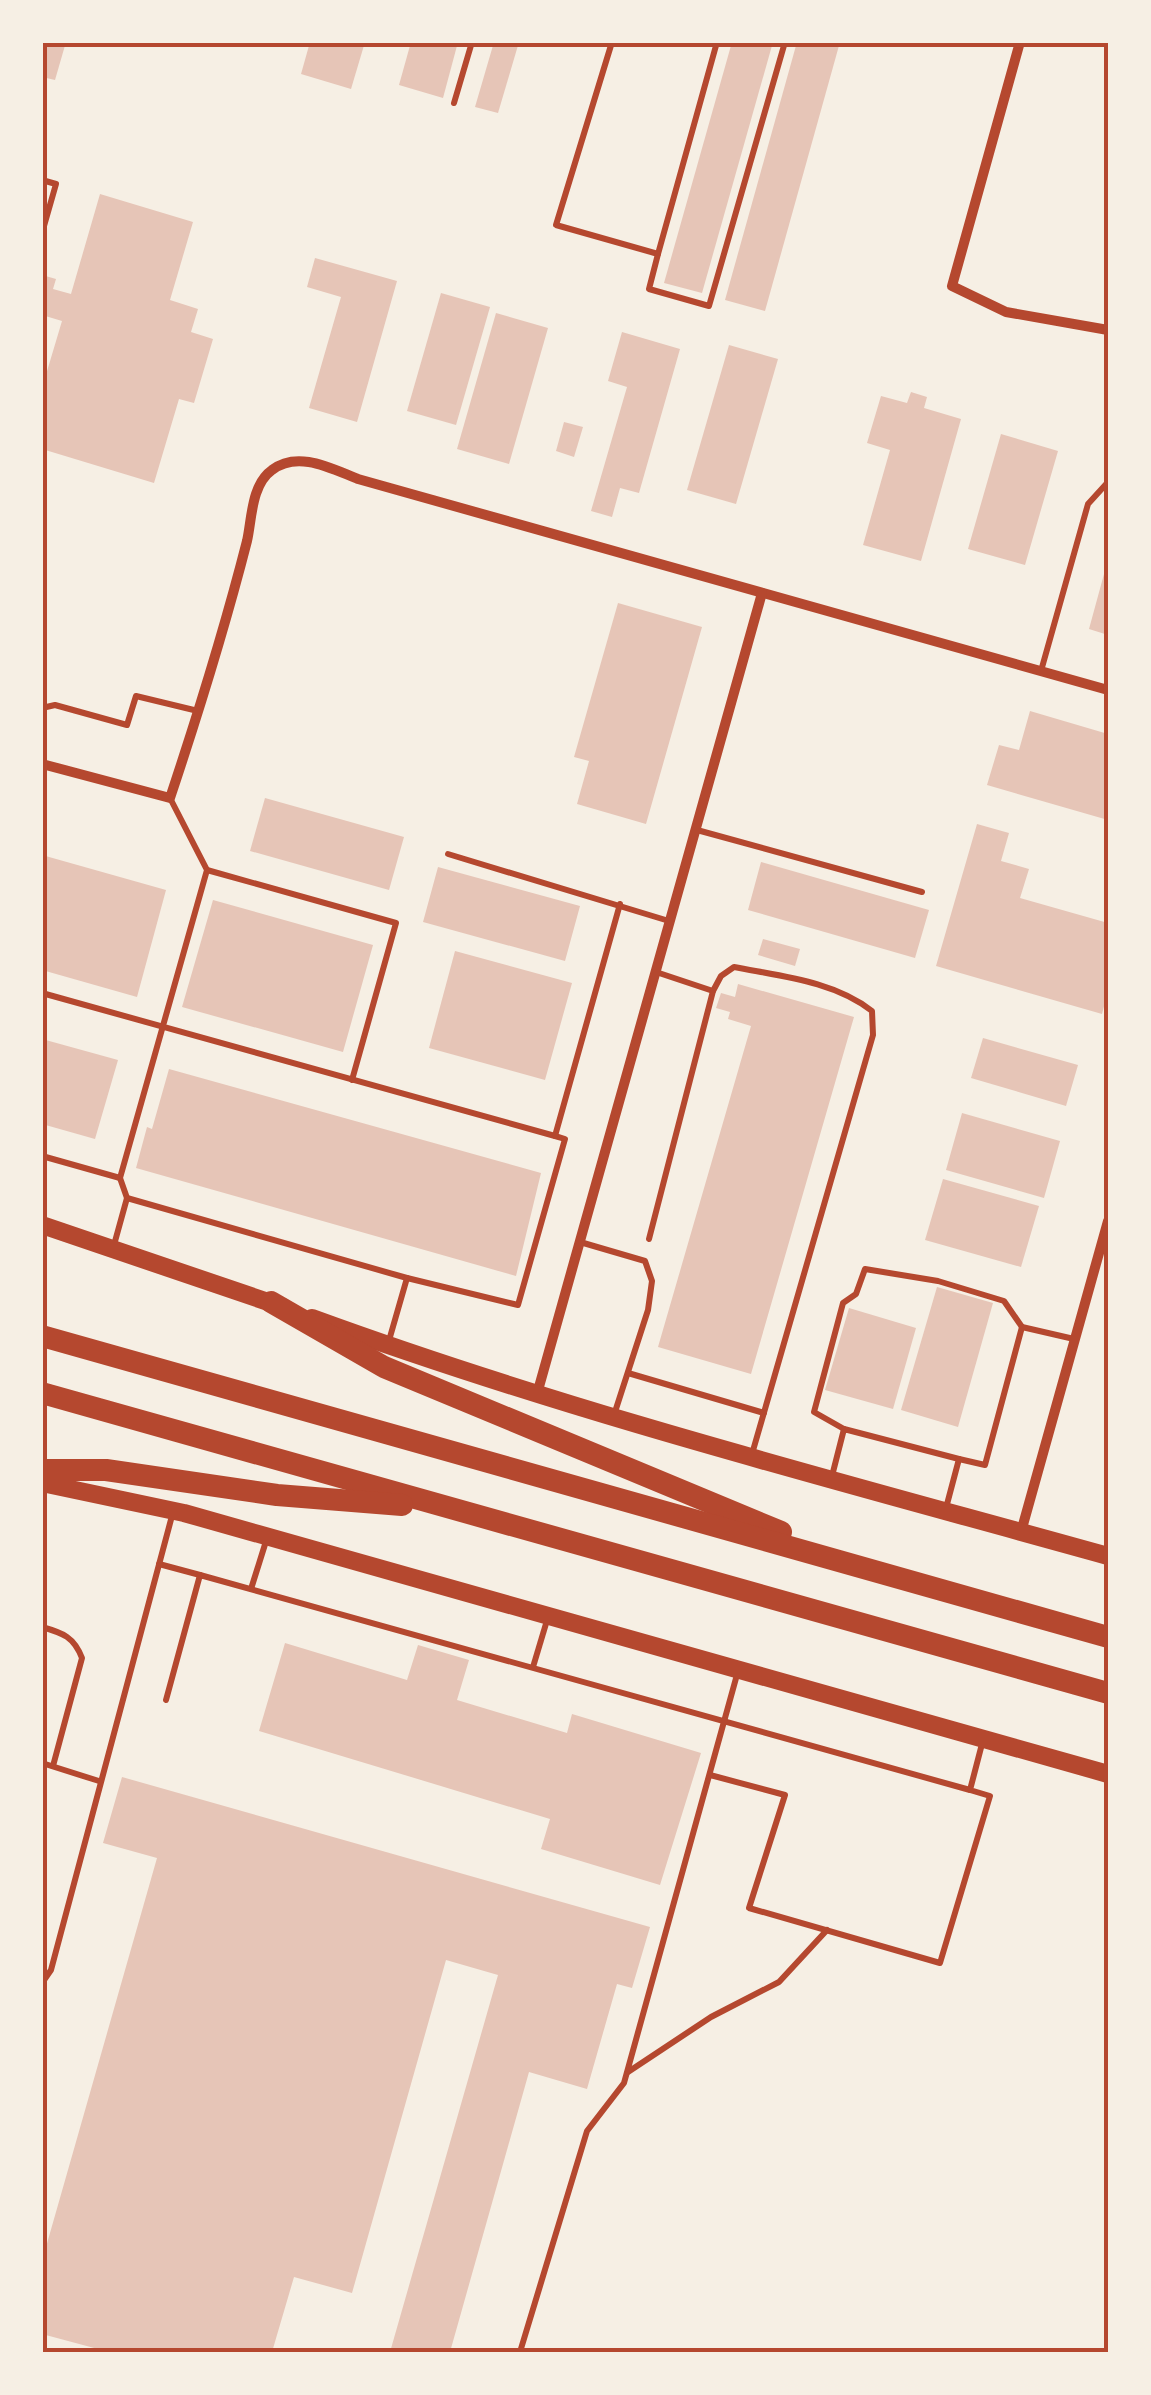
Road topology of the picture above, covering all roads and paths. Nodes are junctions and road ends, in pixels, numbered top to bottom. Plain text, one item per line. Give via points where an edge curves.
1 (472, 42) edge
2 (612, 42) edge
3 (717, 42) edge
4 (785, 42) edge
5 (1020, 42) edge
6 (454, 103) dead end
7 (42, 180) edge
8 (42, 233) edge
9 (658, 254) junction
10 (1108, 330) edge
11 (1108, 482) edge
12 (762, 593) junction
13 (1041, 671) junction
14 (1108, 690) edge
15 (42, 708) edge
16 (198, 711) junction
17 (44, 764) edge
18 (42, 777) edge
19 (170, 798) junction
20 (695, 830) junction
21 (448, 854) dead end
22 (207, 870) junction
23 (922, 892) dead end
24 (620, 904) junction
25 (670, 921) junction
26 (656, 972) junction
27 (712, 991) junction
28 (42, 994) edge
29 (163, 1027) junction
30 (352, 1080) junction
31 (555, 1136) junction
32 (42, 1156) edge
33 (120, 1178) junction
34 (127, 1198) junction
35 (1108, 1221) edge
36 (42, 1225) edge
37 (649, 1239) dead end
38 (580, 1242) junction
39 (114, 1247) junction
40 (407, 1278) junction
41 (272, 1302) junction
42 (1022, 1327) junction
43 (42, 1336) edge
44 (1075, 1340) junction
45 (387, 1345) junction
46 (628, 1373) junction
47 (42, 1394) edge
48 (537, 1394) junction
49 (764, 1412) junction
50 (614, 1416) junction
51 (844, 1429) junction
52 (752, 1455) junction
53 (959, 1459) junction
54 (42, 1470) edge
55 (832, 1478) junction
56 (42, 1484) edge
57 (452, 1509) junction
58 (174, 1510) junction
59 (946, 1510) junction
60 (1021, 1532) junction
61 (268, 1536) junction
62 (1108, 1556) edge
63 (159, 1564) junction
64 (876, 1572) junction
65 (200, 1575) junction
66 (252, 1589) junction
67 (549, 1616) junction
68 (42, 1627) edge
69 (1108, 1638) edge
70 (533, 1667) junction
71 (739, 1669) junction
72 (1108, 1693) edge
73 (166, 1700) dead end
74 (725, 1720) junction
75 (983, 1738) junction
76 (42, 1763) edge
77 (53, 1766) junction
78 (1108, 1774) edge
79 (710, 1775) junction
80 (99, 1782) junction
81 (970, 1790) junction
82 (828, 1930) junction
83 (42, 1983) edge
84 (628, 2072) junction
85 (520, 2352) edge

1 - 6 lane
2 - 9 lane via 556,225
3 - 9 lane
4 - 9 lane via 709,306 649,289
5 - 10 street via 952,286 1006,312
7 - 8 lane via 56,184
11 - 13 lane via 1088,504
12 - 13 street
12 - 16 street via 324,466 285,463 258,490
12 - 20 street
13 - 14 street
15 - 16 lane via 55,705 127,725 136,696
16 - 19 street
17 - 18 lane
17 - 19 street
19 - 22 lane
20 - 23 lane
20 - 25 street
21 - 24 lane
22 - 29 lane
22 - 30 lane via 396,923
24 - 25 lane
24 - 31 lane
25 - 26 street
26 - 27 lane
26 - 38 street
27 - 37 lane
27 - 49 lane via 734,967 852,995 872,1010 873,1034
28 - 29 lane
29 - 30 lane
29 - 33 lane
30 - 31 lane
31 - 40 lane via 565,1139 518,1305
32 - 33 lane
33 - 34 lane
34 - 39 lane
34 - 40 lane
35 - 44 street
36 - 39 main road
38 - 46 lane via 644,1261 652,1280
38 - 48 street
39 - 41 main road
40 - 45 lane
41 - 45 main road
41 - 64 highway via 384,1367
42 - 44 lane
42 - 51 lane via 1004,1301 864,1269 856,1294 843,1303 814,1412
42 - 53 lane via 985,1465
43 - 64 highway
44 - 60 street
45 - 48 main road
46 - 49 lane
46 - 50 lane
47 - 57 highway
48 - 50 main road
49 - 52 lane
50 - 52 main road
51 - 53 lane
51 - 55 lane
52 - 55 main road
53 - 59 lane
54 - 57 highway via 106,1470 278,1495
55 - 59 main road
56 - 58 main road
57 - 72 highway
58 - 61 main road
58 - 63 lane
59 - 60 main road
60 - 62 main road
61 - 66 lane
61 - 67 main road
63 - 65 lane
63 - 80 lane
64 - 69 highway
65 - 66 lane
65 - 73 lane
66 - 70 lane
67 - 70 lane
67 - 71 main road
68 - 77 lane via 64,1633 82,1658
70 - 74 lane
71 - 74 lane
71 - 75 main road
74 - 79 lane
74 - 81 lane
75 - 78 main road
75 - 81 lane
76 - 77 lane
77 - 80 lane
79 - 82 lane via 786,1795 749,1908
79 - 84 lane
80 - 83 lane via 51,1970
81 - 82 lane via 990,1796 940,1963
82 - 84 lane via 779,1982
84 - 85 lane via 587,2131

